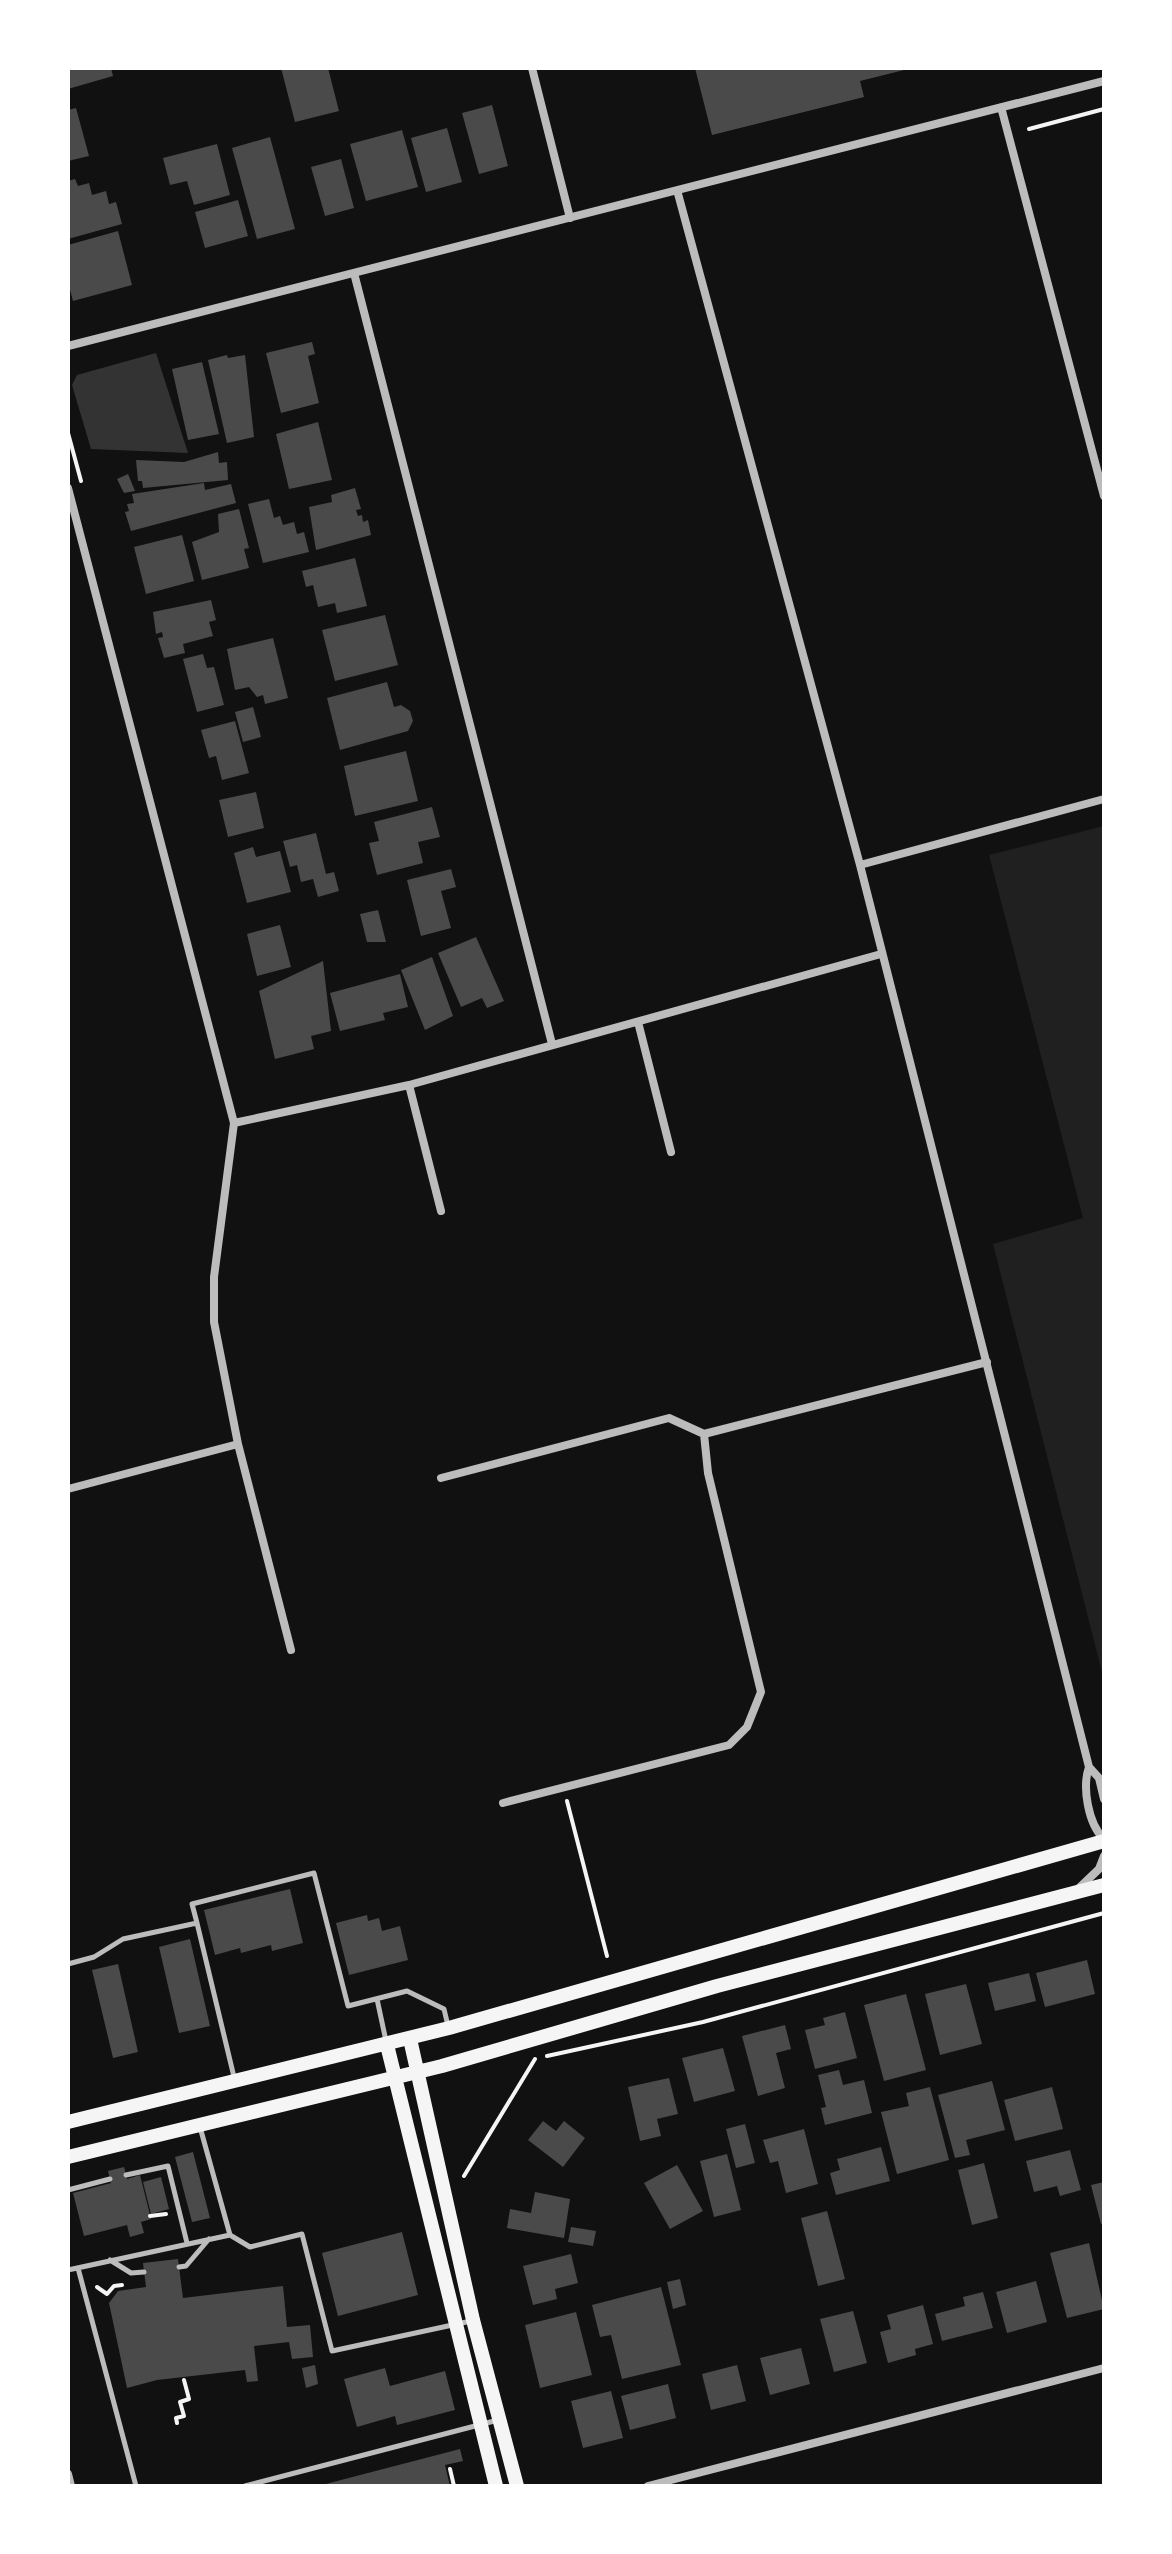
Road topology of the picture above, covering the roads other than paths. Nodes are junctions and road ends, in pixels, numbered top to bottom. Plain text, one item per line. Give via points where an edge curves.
1 (532, 68) edge
2 (1104, 81) edge
3 (1001, 107) junction
4 (677, 190) junction
5 (570, 218) junction
6 (354, 273) junction
7 (68, 346) edge
8 (68, 488) edge
9 (1104, 496) edge
10 (1104, 799) edge
11 (860, 865) junction
12 (881, 954) junction
13 (638, 1022) junction
14 (552, 1044) junction
15 (409, 1085) junction
16 (234, 1123) junction
17 (671, 1152) dead end
18 (441, 1211) dead end
19 (987, 1362) junction
20 (704, 1434) junction
21 (238, 1444) junction
22 (441, 1478) dead end
23 (68, 1489) edge
24 (291, 1650) dead end
25 (1089, 1767) junction
26 (1104, 1799) edge
27 (503, 1803) dead end
28 (1104, 1840) edge
29 (1104, 1856) edge
30 (1104, 1885) edge
31 (1072, 1893) junction
32 (197, 1923) junction
33 (68, 1964) edge
34 (377, 1999) junction
35 (449, 2028) junction
36 (410, 2039) junction
37 (387, 2045) junction
38 (418, 2072) junction
39 (395, 2078) junction
40 (235, 2080) junction
41 (68, 2122) edge
42 (199, 2126) junction
43 (68, 2157) edge
44 (126, 2175) dead end
45 (110, 2179) dead end
46 (68, 2190) edge
47 (230, 2235) junction
48 (209, 2239) junction
49 (187, 2243) junction
50 (110, 2260) junction
51 (179, 2267) dead end
52 (78, 2268) junction
53 (68, 2269) edge
54 (141, 2272) road end
55 (473, 2320) junction
56 (458, 2324) junction
57 (1104, 2368) edge
58 (499, 2420) junction
59 (484, 2424) junction
60 (68, 2474) edge
61 (71, 2486) edge
62 (136, 2486) edge
63 (245, 2486) edge
64 (496, 2486) edge
65 (517, 2486) edge
66 (648, 2486) edge

1 - 5 street
2 - 3 street
3 - 4 street
3 - 9 street
4 - 5 street
4 - 11 street
5 - 6 street
6 - 7 street
6 - 14 street
8 - 16 street
10 - 11 street
11 - 12 street
12 - 13 street
12 - 19 street
13 - 14 street
13 - 17 street
14 - 15 street
15 - 16 street
15 - 18 street
16 - 21 street via 212,1299
19 - 20 street
19 - 25 street
20 - 22 street via 669,1418
20 - 27 street via 708,1473 761,1692 747,1727 729,1745
21 - 23 street
21 - 24 street
25 - 26 street via 1099,1778
25 - 28 street via 1084,1782 1097,1832
28 - 35 main road
29 - 31 street via 1099,1869
30 - 31 main road
31 - 38 main road via 717,1986
32 - 33 lane via 123,1939 94,1957
32 - 34 lane via 192,1904 314,1873 348,2006
32 - 40 lane
34 - 35 lane via 407,1991 444,2009
34 - 37 lane
35 - 36 main road
36 - 37 main road
36 - 38 main road
37 - 39 main road
37 - 40 main road
38 - 39 main road
38 - 55 main road
39 - 42 main road
39 - 56 main road
40 - 41 main road
42 - 43 main road
42 - 47 lane
44 - 49 lane via 168,2166
45 - 46 lane
47 - 48 lane
47 - 56 lane via 250,2247 302,2234 332,2351
48 - 49 lane
48 - 51 lane via 186,2266
49 - 50 lane
50 - 52 lane
50 - 54 lane via 131,2273
52 - 53 lane
52 - 62 lane
55 - 56 lane
55 - 58 main road
56 - 59 main road
57 - 66 street
58 - 59 lane
58 - 65 main road
59 - 63 lane
59 - 64 main road
60 - 61 street

